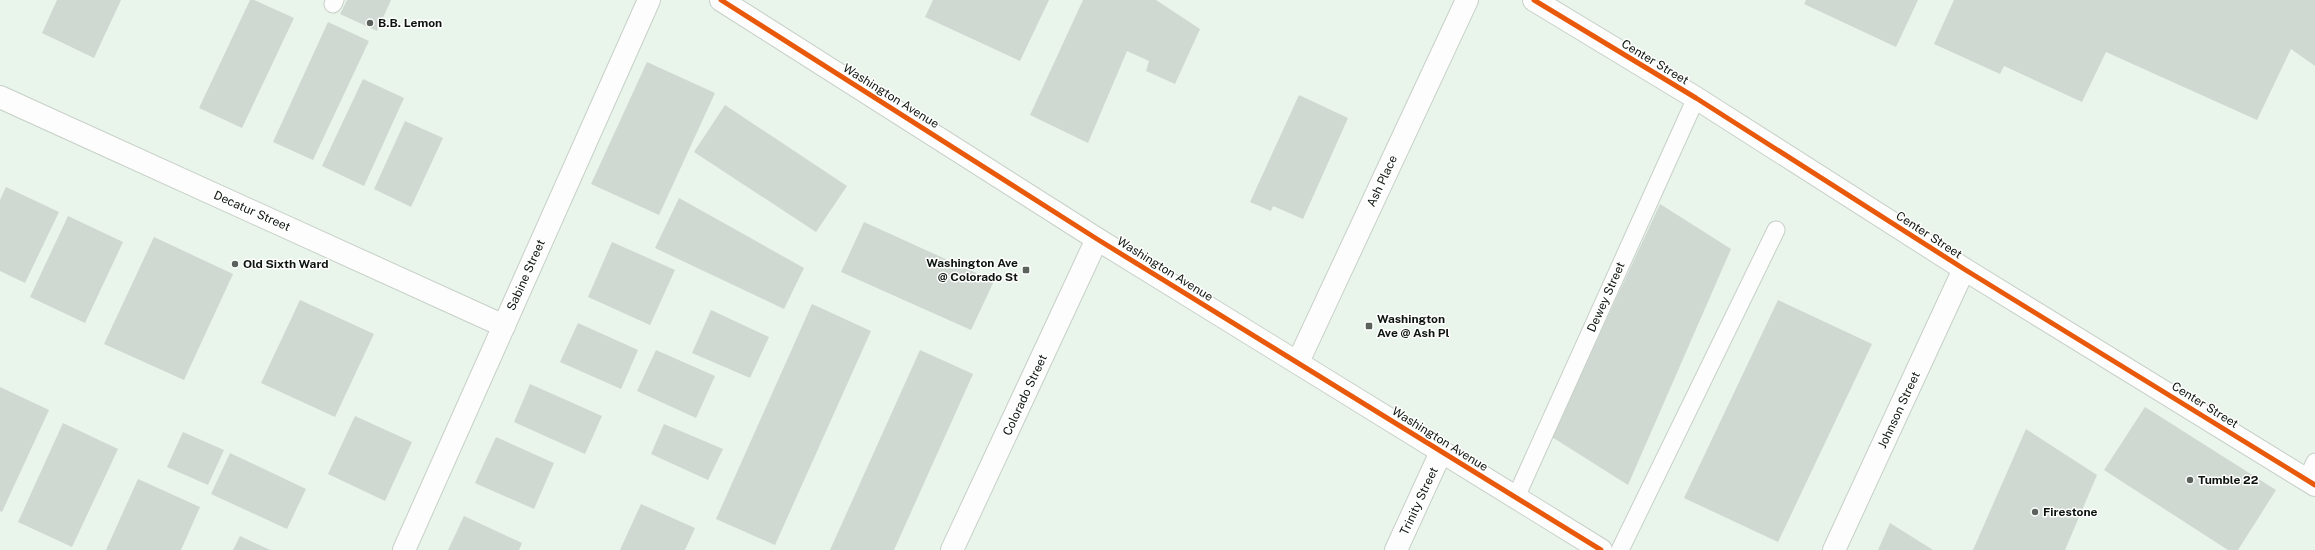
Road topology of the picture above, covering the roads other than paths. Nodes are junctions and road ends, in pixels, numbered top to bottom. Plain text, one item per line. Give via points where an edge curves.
1 (649, 0) edge
2 (721, 0) edge
3 (1467, 0) edge
4 (1534, 0) edge
5 (0, 97) edge
6 (1696, 98) junction
7 (1776, 230) dead end
8 (1097, 239) junction
9 (1964, 269) junction
10 (504, 326) junction
11 (1298, 362) junction
12 (1441, 452) junction
13 (2312, 475) edge
14 (1516, 497) junction
15 (404, 550) edge
16 (952, 550) edge
17 (1396, 550) edge
18 (1601, 550) edge
19 (1620, 550) edge
20 (1834, 550) edge

1 - 10 street, Sabine Street
2 - 8 street, Washington Avenue
3 - 11 street, Ash Place
4 - 6 street, Center Street
5 - 10 street, Decatur Street
6 - 9 street, Center Street
6 - 14 lane, Dewey Street
7 - 19 lane
8 - 11 street, Washington Avenue
8 - 16 street, Colorado Street
9 - 13 street, Center Street
9 - 20 street, Johnson Street
10 - 15 street, Sabine Street
11 - 12 street, Washington Avenue
12 - 14 street, Washington Avenue
12 - 17 street, Trinity Street
14 - 18 street, Washington Avenue

